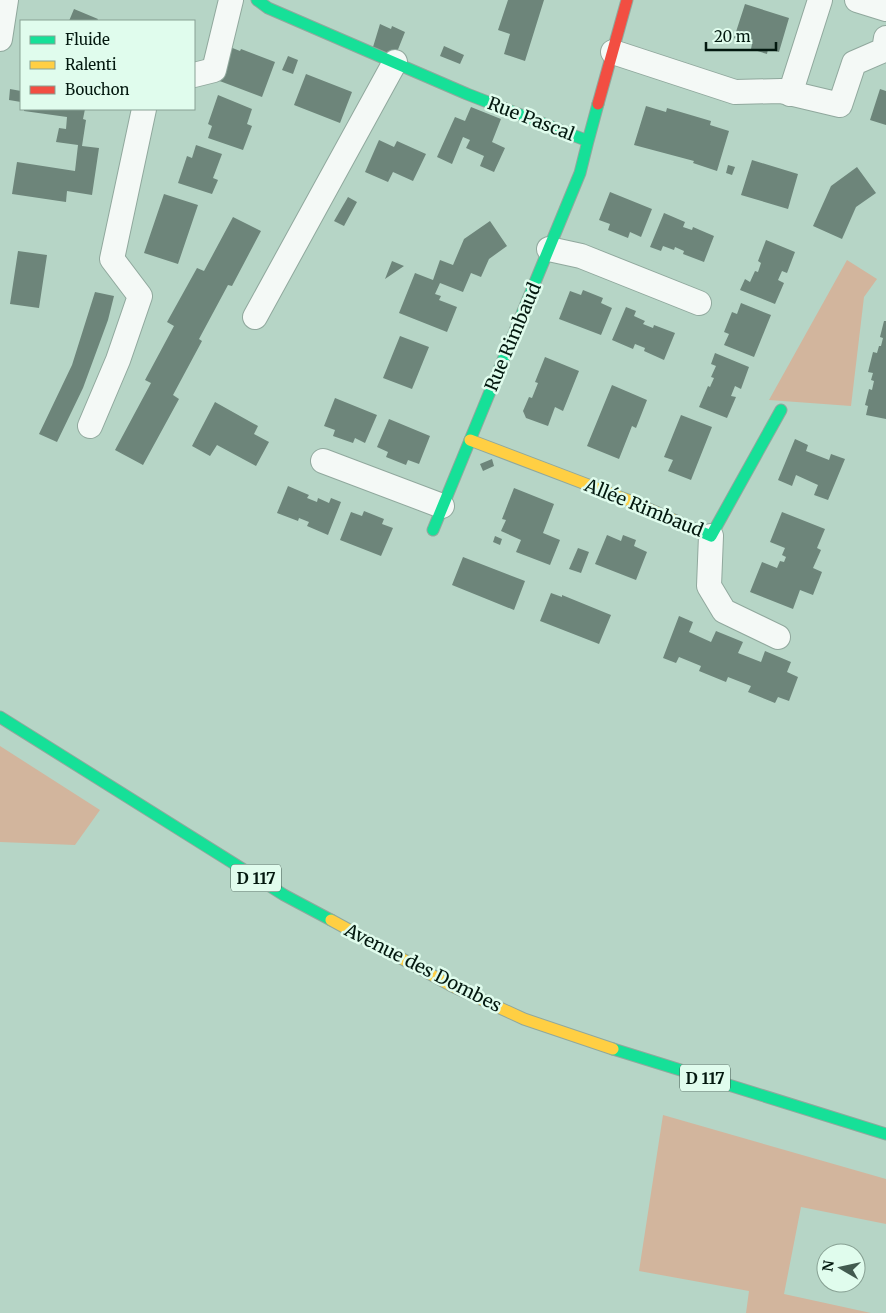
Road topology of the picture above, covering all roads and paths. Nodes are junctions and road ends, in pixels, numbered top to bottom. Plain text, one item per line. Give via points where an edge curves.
1 (6, 0) edge
2 (231, 0) edge
3 (257, 0) edge
4 (627, 0) edge
5 (820, 0) edge
6 (857, 0) edge
7 (886, 9) edge
8 (886, 38) edge
9 (0, 39) edge
10 (613, 52) junction
11 (395, 62) junction
12 (195, 75) edge
13 (790, 94) junction
14 (144, 110) edge
15 (588, 141) junction
16 (549, 249) junction
17 (699, 303) dead end
18 (255, 317) dead end
19 (781, 410) dead end
20 (90, 426) dead end
21 (470, 440) junction
22 (323, 462) dead end
23 (442, 506) junction
24 (433, 530) dead end
25 (711, 536) junction
26 (778, 637) dead end
27 (0, 716) edge
28 (886, 1134) edge

1 - 9 street
2 - 12 street via 214,70
3 - 11 street, Rue Pascal via 268,8
4 - 10 street, Rue Pascal
5 - 13 street
6 - 7 street
8 - 13 street via 884,50 854,63 840,105
10 - 13 street via 735,92 781,91
10 - 15 street, Rue Pascal
11 - 15 street, Rue Pascal via 539,124
11 - 18 street
14 - 20 street via 112,259 140,296
15 - 16 street, Rue Rimbaud via 580,173
16 - 17 street via 581,256
16 - 21 street, Rue Rimbaud
19 - 25 street, Allée Rimbaud
21 - 23 street, Rue Rimbaud
21 - 25 street, Allée Rimbaud via 633,502
22 - 23 street
23 - 24 street, Rue Rimbaud
25 - 26 street via 709,586 724,611
27 - 28 street, Avenue des Dombes / D 117 via 284,894 452,986 524,1019

